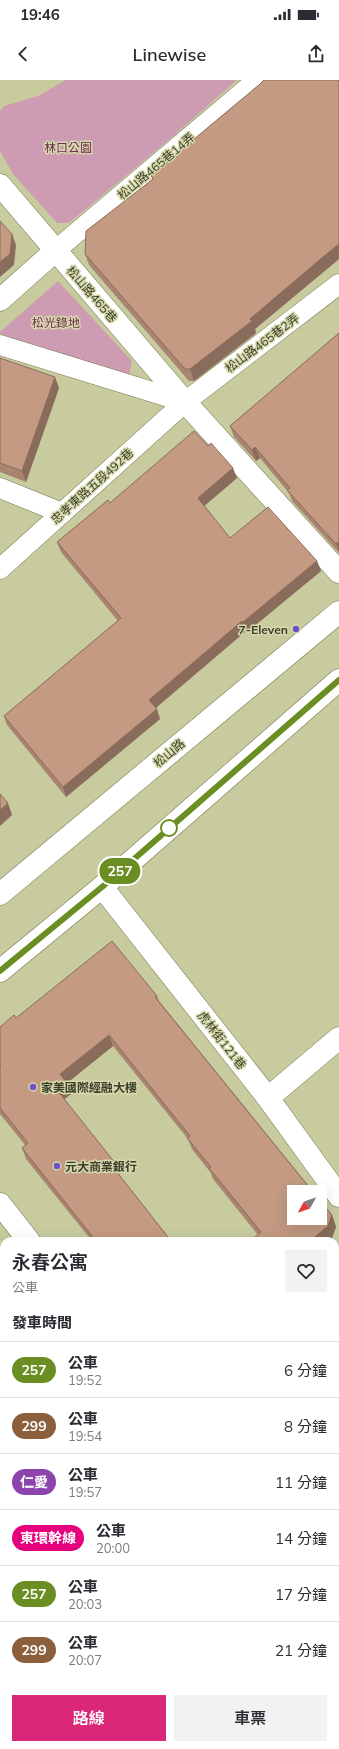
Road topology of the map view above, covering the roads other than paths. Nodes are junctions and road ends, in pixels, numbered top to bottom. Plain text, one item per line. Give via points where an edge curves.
1 (258, 80) edge
2 (0, 185) edge
3 (55, 251) junction
4 (339, 284) edge
5 (0, 300) edge
6 (0, 345) edge
7 (185, 402) junction
8 (0, 488) edge
9 (62, 513) junction
10 (0, 569) edge
11 (339, 572) edge
12 (339, 612) edge
13 (339, 680) edge
14 (102, 887) junction
15 (0, 894) edge
16 (0, 971) edge
17 (339, 1038) edge
18 (268, 1098) junction
19 (339, 1196) edge
20 (0, 1204) edge
21 (26, 1237) edge

1 - 3 lane, 松山路465巷14弄
2 - 3 street, 松山路465巷
3 - 5 street
3 - 7 street, 松山路465巷
4 - 7 lane, 松山路465巷2弄
6 - 7 lane
7 - 9 lane, 忠孝東路五段492巷
7 - 11 street, 松山路465巷
8 - 9 lane
9 - 10 lane, 忠孝東路五段492巷
12 - 15 street, 松山路
13 - 14 street
14 - 16 street
14 - 18 street, 虎林街121巷
17 - 18 street
18 - 19 street, 虎林街121巷
20 - 21 street

